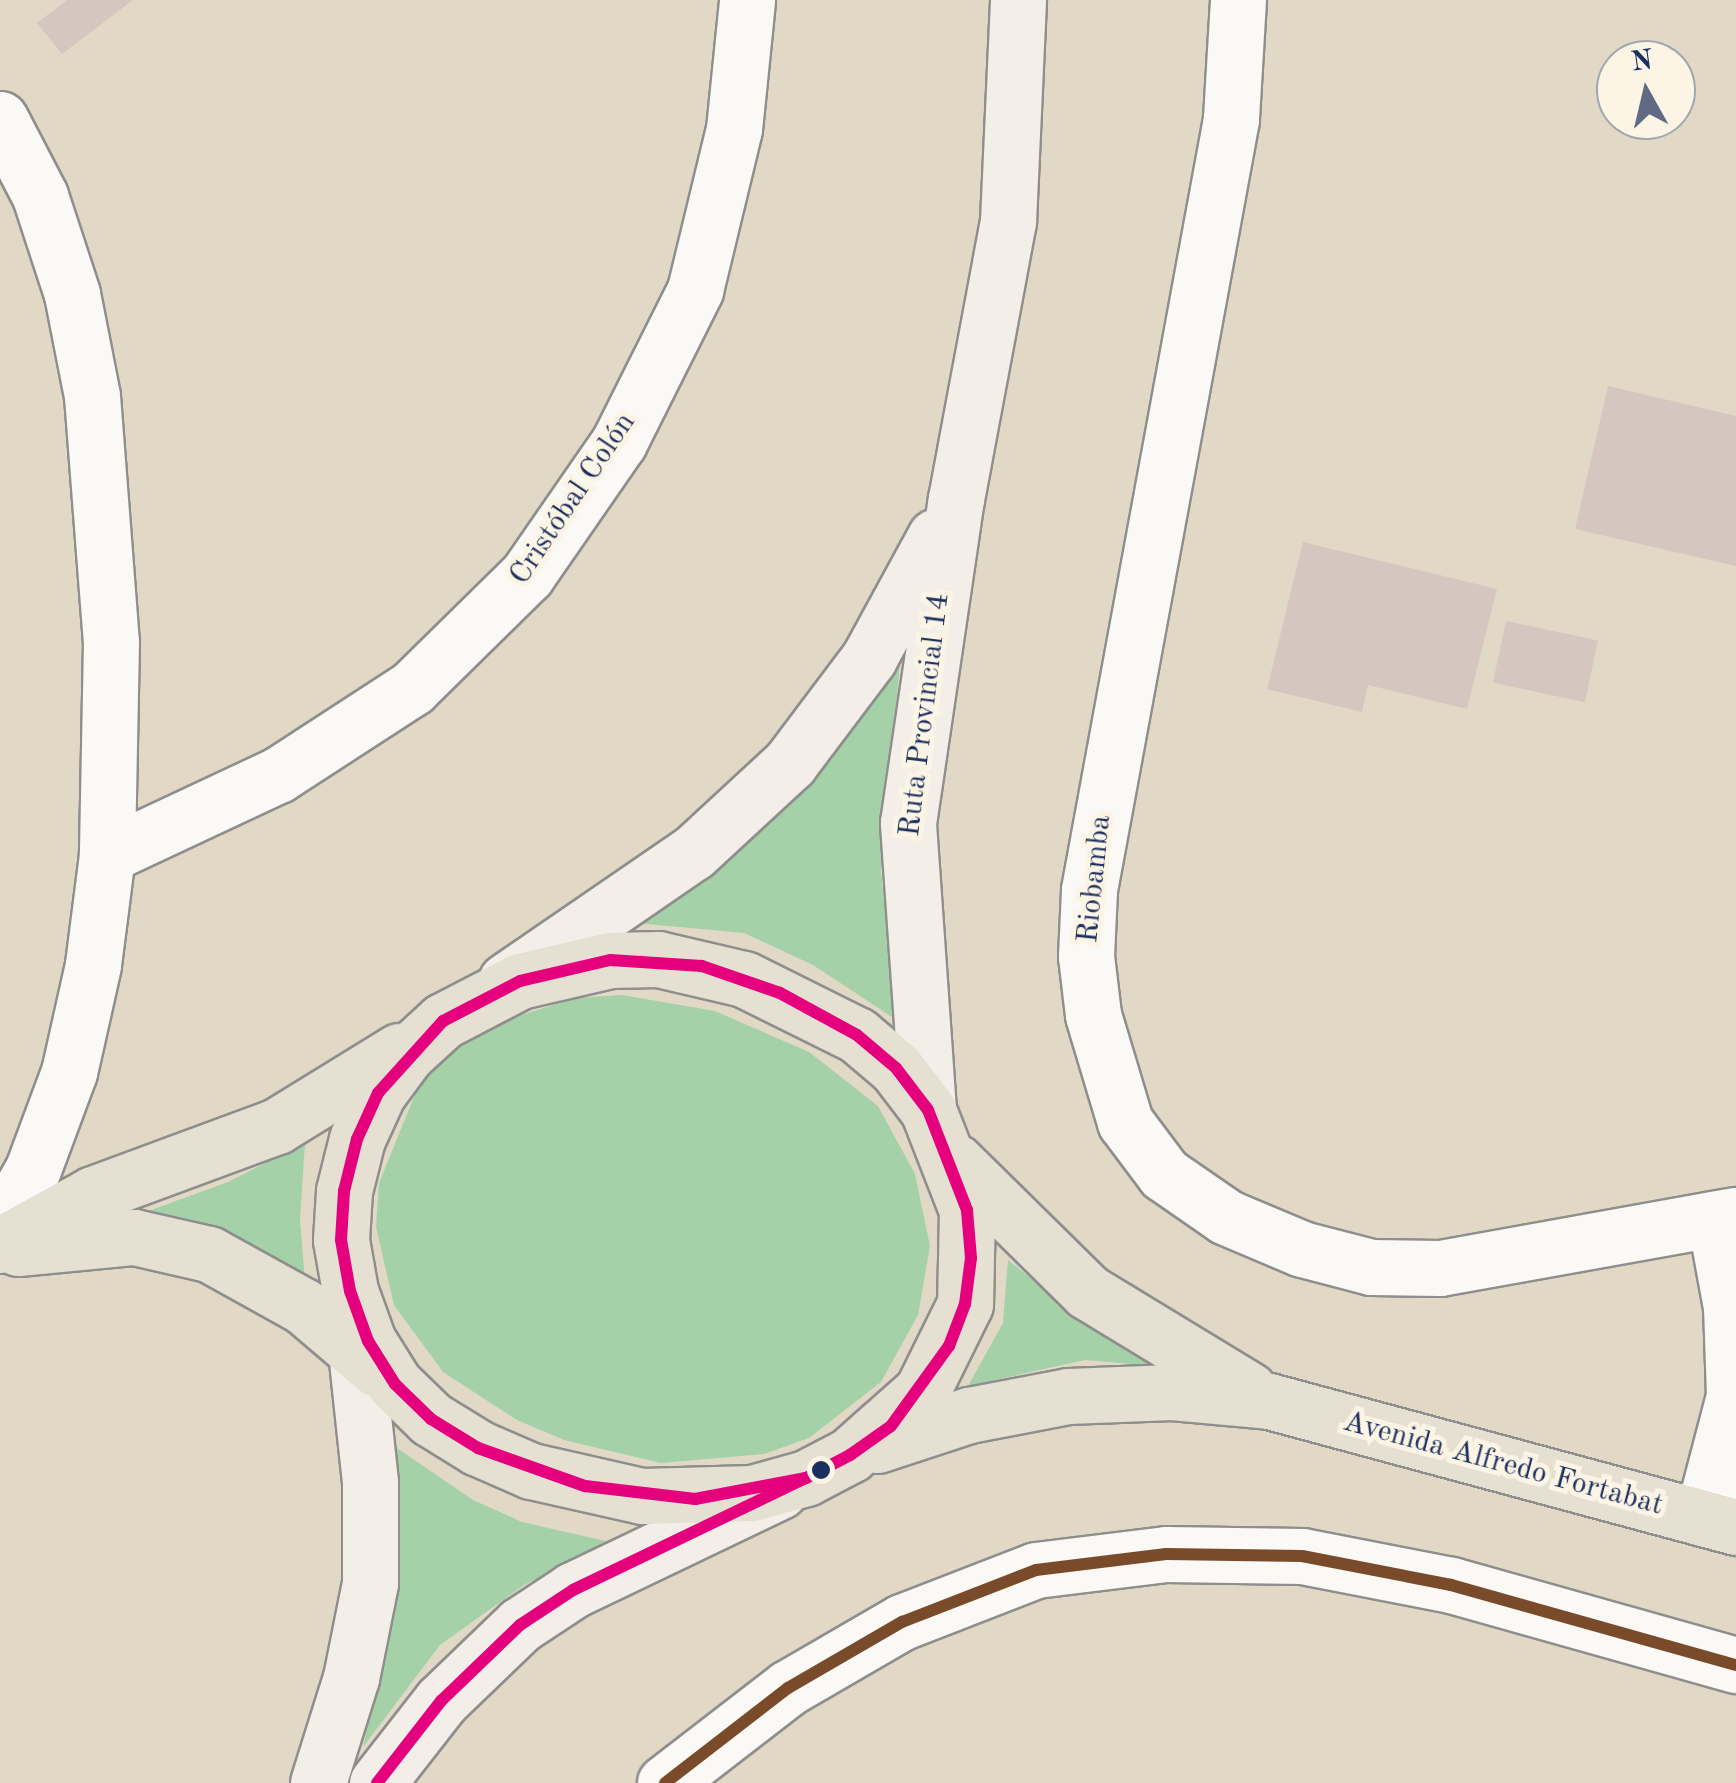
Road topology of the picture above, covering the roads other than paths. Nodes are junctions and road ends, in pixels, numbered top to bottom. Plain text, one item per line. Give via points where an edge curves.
1 (747, 0) edge
2 (1018, 0) edge
3 (1238, 0) edge
4 (0, 119) edge
5 (956, 499) junction
6 (107, 854) junction
7 (460, 1010) junction
8 (939, 1133) junction
9 (1725, 1218) edge
10 (0, 1227) edge
11 (0, 1248) edge
12 (350, 1291) joint
13 (376, 1368) junction
14 (1269, 1401) junction
15 (828, 1467) junction
16 (1719, 1522) edge
17 (1736, 1666) edge
18 (318, 1783) edge
19 (376, 1783) edge
20 (665, 1783) edge

1 - 6 street, Cristóbal Colón via 734,129 695,290 619,442 527,575 412,688 278,776
2 - 5 main road, Ruta Provincial 14 via 1008,221
3 - 9 street, Riobamba via 1232,119 1089,890 1092,1015 1125,1122 1164,1174 1226,1217 1302,1249 1370,1267 1440,1268
4 - 6 street via 46,212 72,294 92,396 111,642
5 - 7 main road, Ruta Provincial 14 via 869,658 790,763 694,852
5 - 8 main road, Ruta Provincial 14 via 908,823
6 - 10 street via 93,965 69,1072 33,1168
7 - 8 highway, Ruta Provincial 14 via 564,968 610,960 702,966 780,993 857,1035 896,1068
7 - 11 highway via 278,1126 93,1194
7 - 12 highway, Ruta Provincial 14 via 378,1092 356,1139 341,1240
8 - 14 highway, Avenida Alfredo Fortabat via 1088,1292
8 - 15 highway, Ruta Provincial 14 via 967,1210 965,1304 922,1391
9 - 16 street via 1734,1396
11 - 13 highway via 100,1237 173,1243 272,1286
12 - 13 main road, Ruta Provincial 14
13 - 15 highway via 432,1419 478,1448 585,1486 695,1499
13 - 18 main road, Ruta Provincial 14 via 370,1583 352,1678
14 - 15 highway, Avenida Alfredo Fortabat via 1172,1392 1068,1396 968,1415
14 - 16 highway, Avenida Alfredo Fortabat
15 - 19 main road, Ruta Provincial 14 via 624,1564 520,1625 440,1700
17 - 20 street via 1451,1585 1302,1556 1166,1554 1036,1570 902,1622 788,1688

